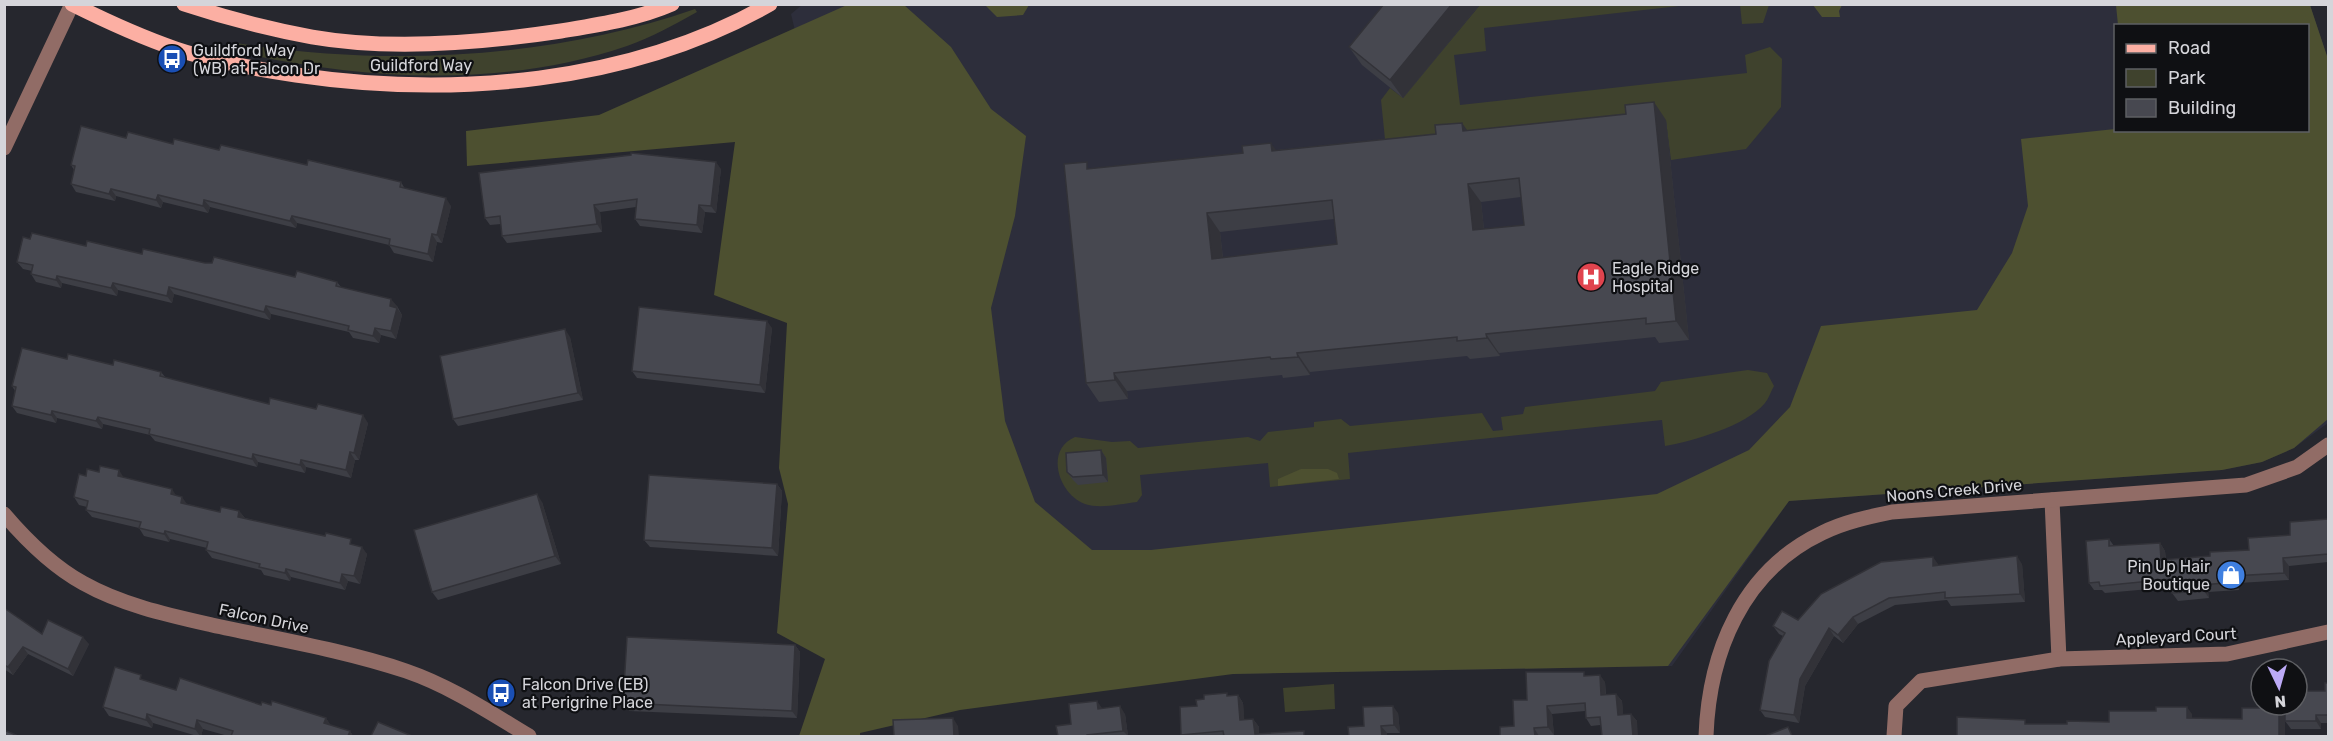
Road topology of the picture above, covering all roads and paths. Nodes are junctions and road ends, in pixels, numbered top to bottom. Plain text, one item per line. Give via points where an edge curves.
1 (184, 4) edge
2 (672, 4) edge
3 (770, 4) edge
4 (72, 5) edge
5 (4, 148) edge
6 (2328, 445) edge
7 (2052, 500) junction
8 (4, 514) edge
9 (2328, 632) edge
10 (2059, 659) junction
11 (529, 736) edge
12 (1706, 736) edge
13 (1894, 736) edge

1 - 2 main road, Guildford Way via 233,20 313,37 405,44 508,39 593,26
3 - 4 main road, Guildford Way via 677,45 603,67 516,82 431,87 344,82 252,68 176,49
4 - 5 street
6 - 7 street, Noons Creek Drive via 2297,467 2246,485
7 - 10 street
7 - 12 street, Noons Creek Drive via 1892,512 1851,521 1820,534 1785,558 1754,587 1735,617 1720,648 1712,680
8 - 11 street, Falcon Drive via 53,563 83,583 122,600 407,671 450,689
9 - 10 street, Appleyard Court via 2227,654
10 - 13 street, Appleyard Court via 1921,681 1896,706

